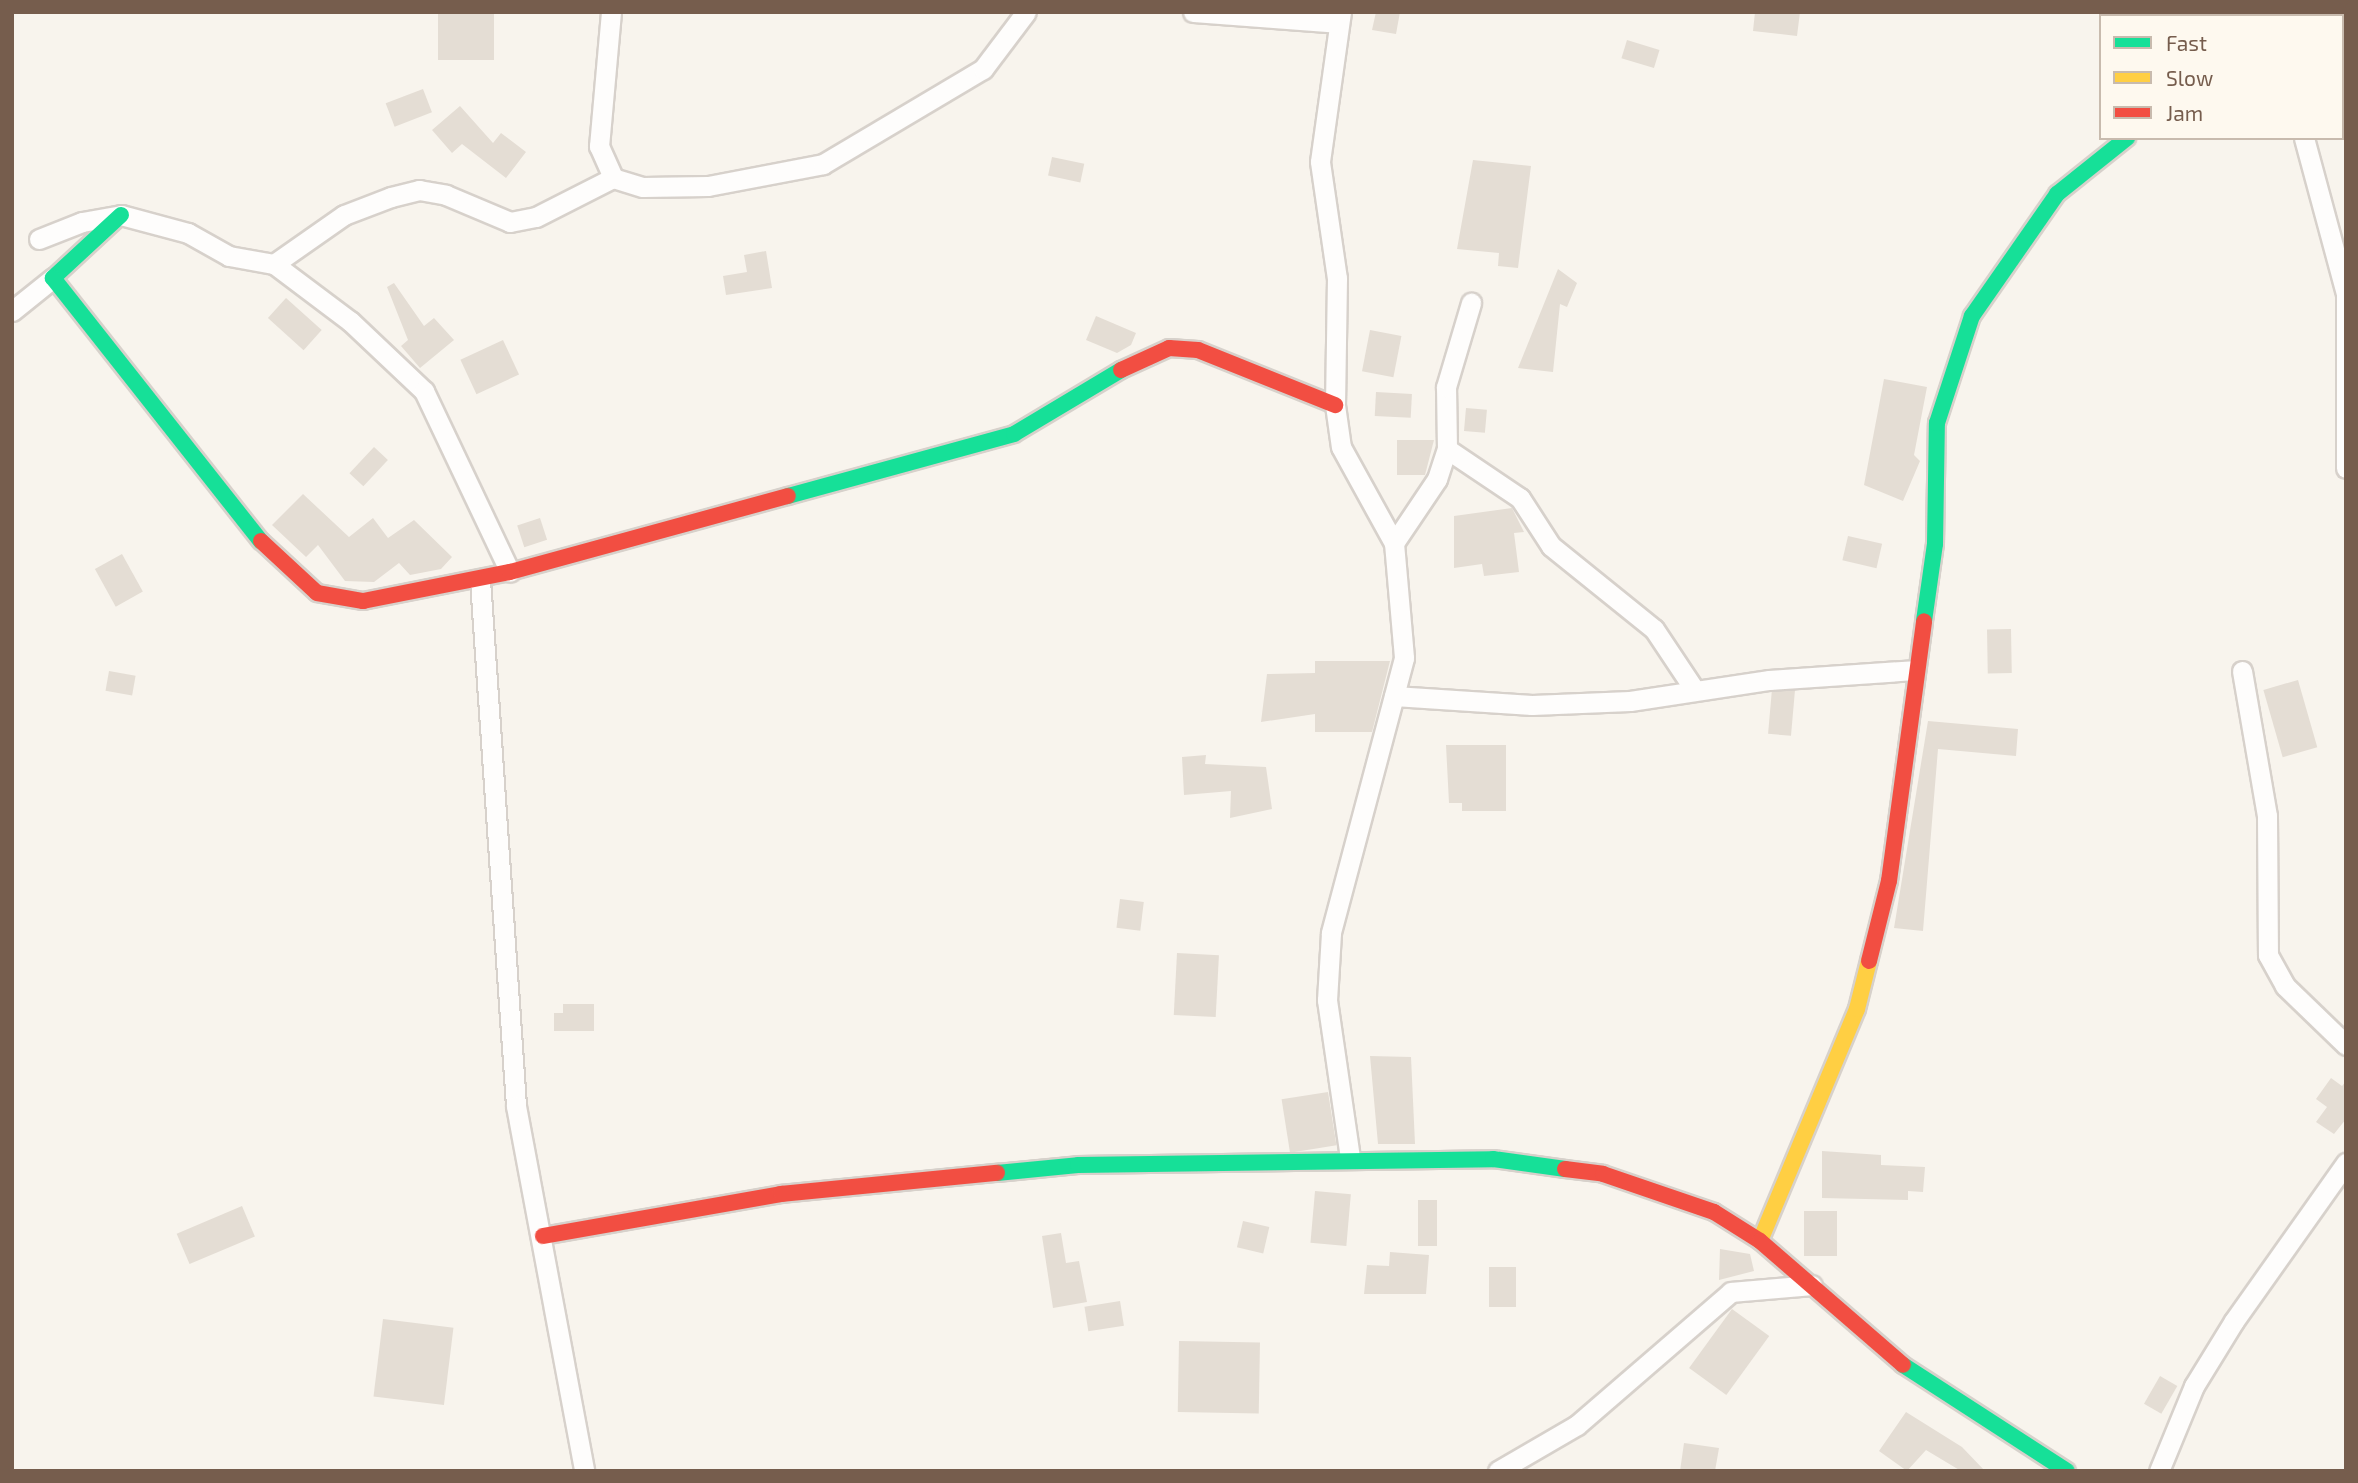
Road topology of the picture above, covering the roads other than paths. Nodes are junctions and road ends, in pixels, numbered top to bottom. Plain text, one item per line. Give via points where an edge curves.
1 (611, 12) edge
2 (1026, 12) edge
3 (1193, 12) edge
4 (1339, 18) edge
5 (2124, 140) edge
6 (2305, 140) edge
7 (613, 178) junction
8 (121, 215) junction
9 (38, 239) dead end
10 (274, 264) junction
11 (52, 278) junction
12 (1471, 303) dead end
13 (12, 311) edge
14 (1335, 405) junction
15 (1447, 449) junction
16 (2346, 468) edge
17 (1394, 542) junction
18 (510, 572) junction
19 (480, 580) junction
20 (1914, 670) junction
21 (2242, 671) dead end
22 (1694, 689) junction
23 (1394, 696) junction
24 (2346, 1045) edge
25 (1350, 1157) junction
26 (2346, 1163) edge
27 (543, 1236) junction
28 (1760, 1241) junction
29 (1813, 1285) junction
30 (584, 1471) edge
31 (1498, 1471) edge
32 (2067, 1471) edge
33 (2159, 1471) edge

1 - 7 street via 598,104 599,146
2 - 7 street via 982,69 822,164 708,186 643,187
3 - 4 street
4 - 14 street via 1320,162 1337,278
5 - 20 street via 2057,194 1972,316 1937,423 1935,544
6 - 16 street via 2346,294
7 - 10 street via 536,216 510,222 446,195 419,190 391,197 344,215
8 - 9 street via 82,222
8 - 10 street via 188,233 229,256
8 - 11 street
10 - 18 street via 350,321 424,391
11 - 13 street
11 - 19 street via 278,562 317,593 363,601
12 - 15 street via 1446,387
14 - 17 street via 1341,447
14 - 18 street via 1198,350 1169,348 1144,356 1014,434
15 - 17 street via 1437,479
15 - 22 street via 1520,498 1551,546 1654,629
17 - 23 street via 1404,657
18 - 19 street
19 - 27 street via 516,1106
20 - 22 street
20 - 28 street via 1889,881 1857,1009
21 - 24 street via 2267,816 2268,956 2285,986
22 - 23 street via 1532,705
23 - 25 street via 1331,933 1327,1000
25 - 27 street via 1078,1165 781,1194
25 - 28 street via 1493,1159 1604,1174 1714,1212
26 - 33 street via 2234,1321 2194,1386
27 - 30 street
28 - 29 street
29 - 31 street via 1731,1292 1577,1425
29 - 32 street via 1861,1332 1943,1395

